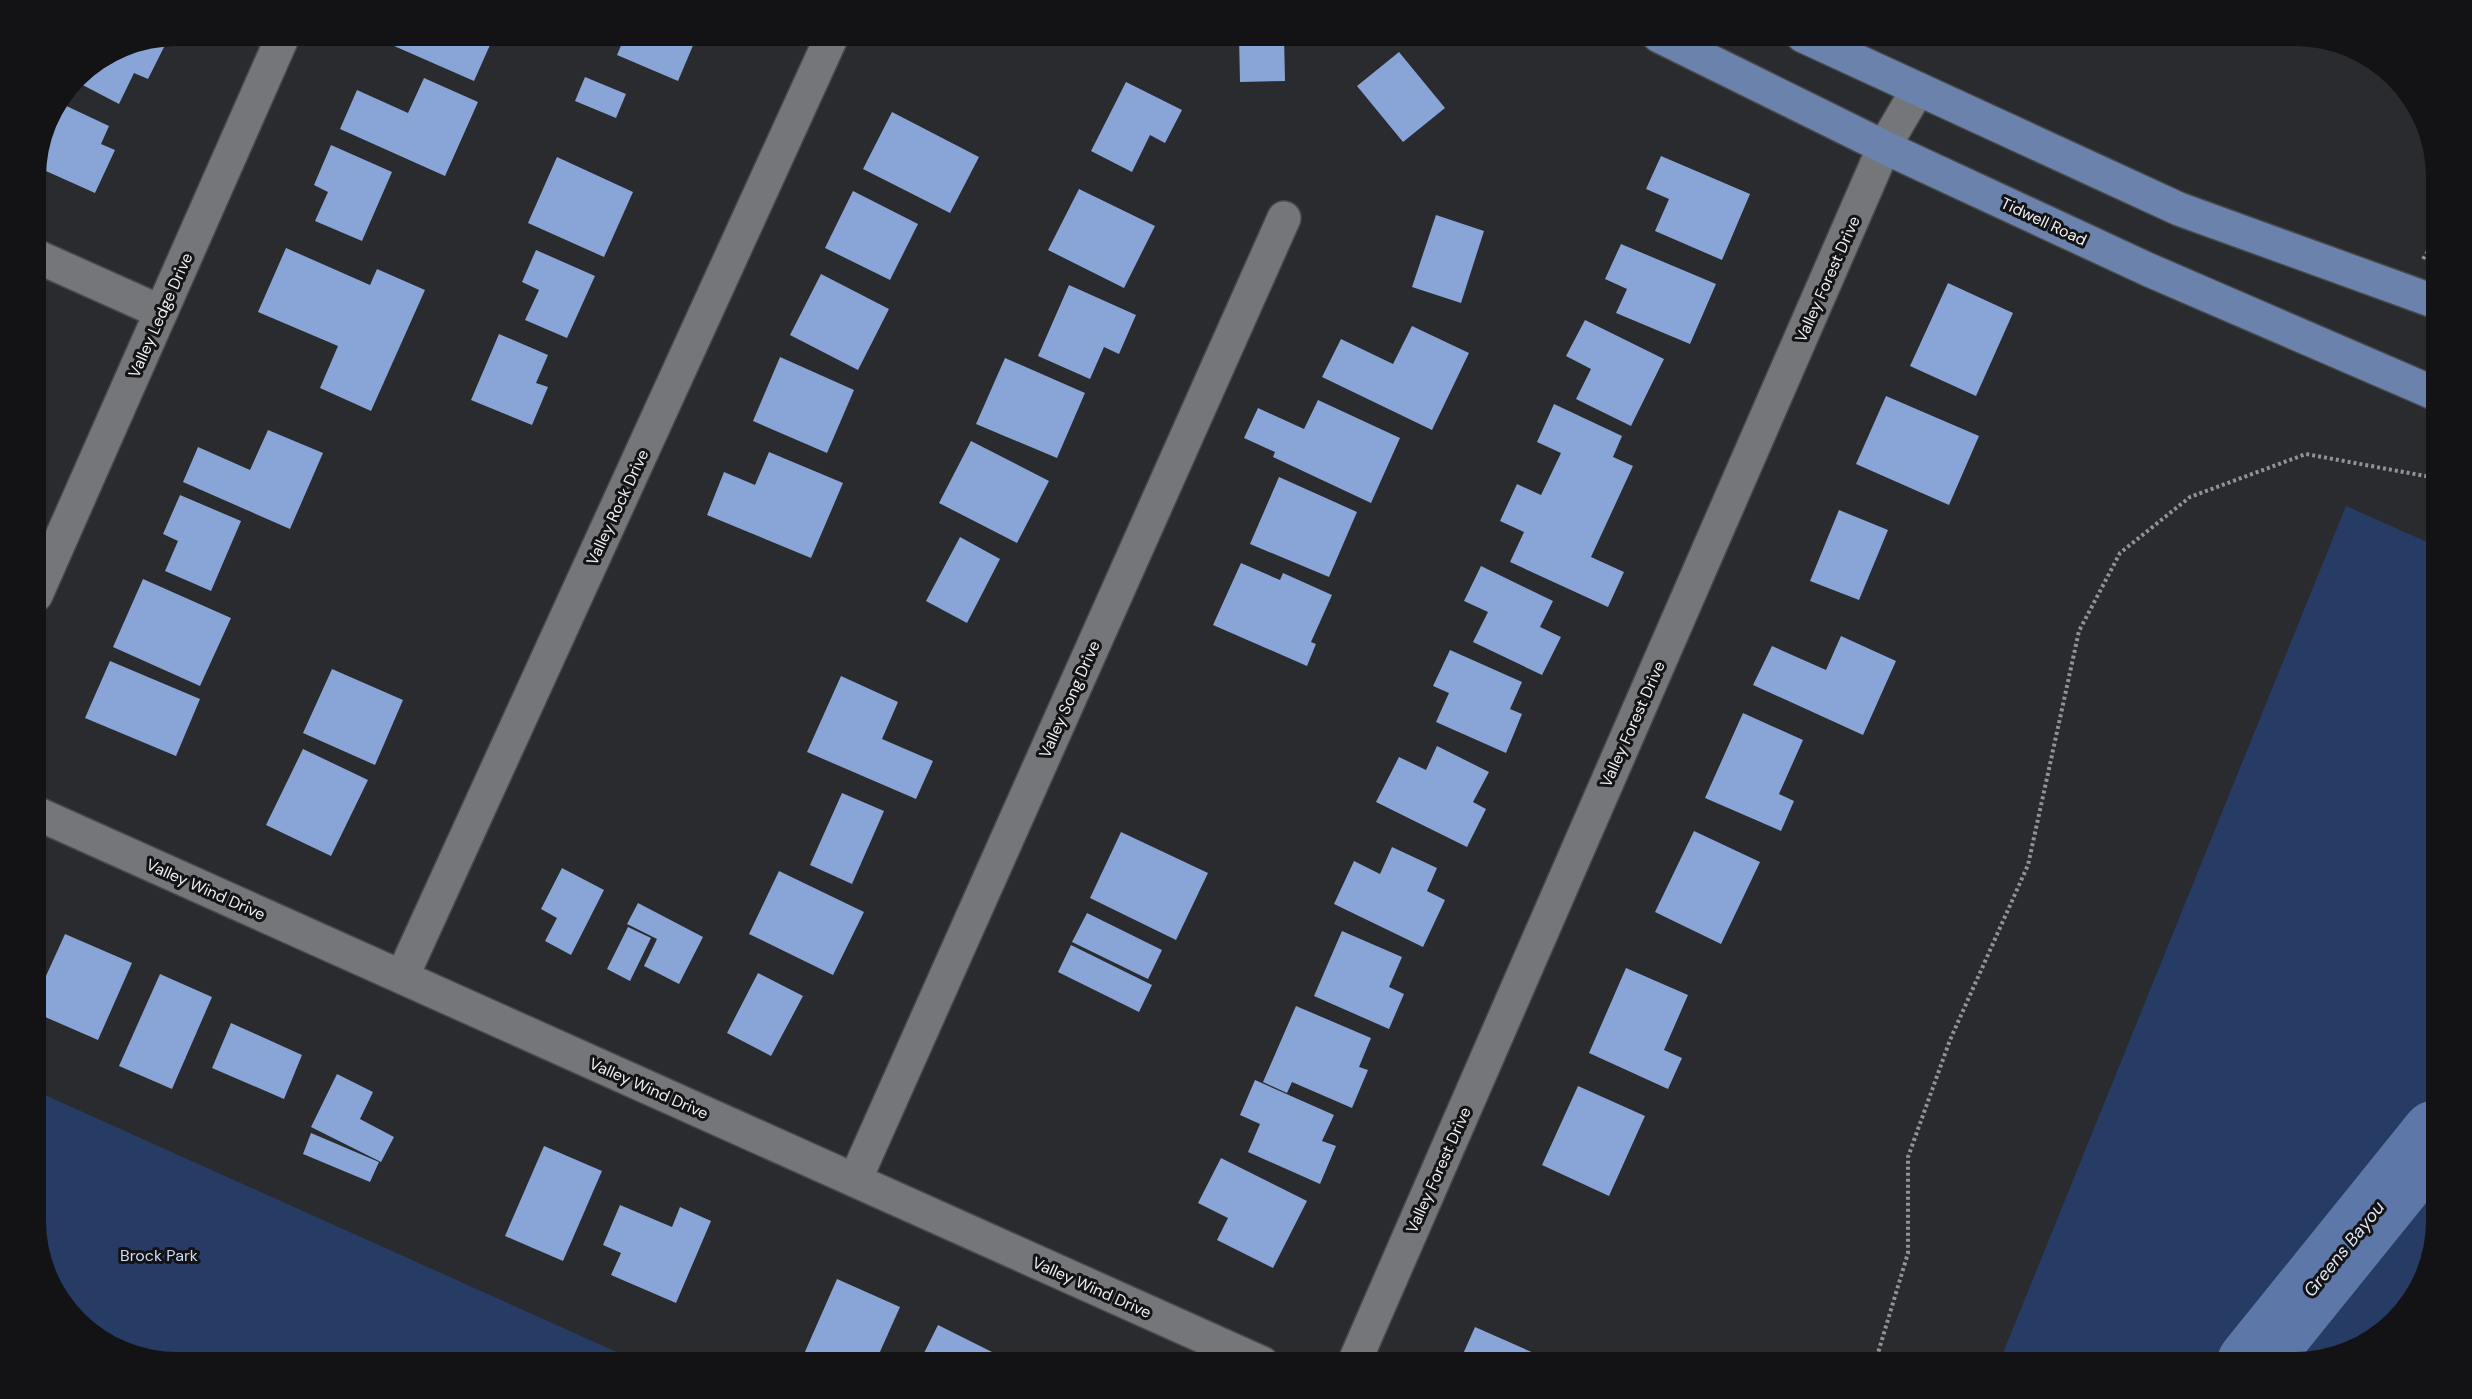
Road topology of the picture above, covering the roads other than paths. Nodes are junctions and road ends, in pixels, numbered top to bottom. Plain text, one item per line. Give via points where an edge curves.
1 (1680, 46) edge
2 (1825, 46) edge
3 (278, 47) edge
4 (827, 47) edge
5 (1918, 89) junction
6 (1884, 147) junction
7 (1284, 218) dead end
8 (47, 261) edge
9 (2425, 298) edge
10 (161, 312) junction
11 (2425, 389) edge
12 (47, 570) edge
13 (47, 818) edge
14 (402, 977) junction
15 (855, 1180) junction
16 (1238, 1352) edge
17 (1359, 1352) edge

1 - 6 main road, Tidwell Road
2 - 5 main road
3 - 10 street, Valley Ledge Drive
4 - 14 street, Valley Rock Drive
5 - 6 street, Valley Forest Drive
5 - 9 main road via 2179,209
6 - 11 main road, Tidwell Road via 2149,270
6 - 17 street, Valley Forest Drive
7 - 15 street, Valley Song Drive
8 - 10 street
10 - 12 street, Valley Ledge Drive
13 - 14 street, Valley Wind Drive
14 - 15 street, Valley Wind Drive
15 - 16 street, Valley Wind Drive

